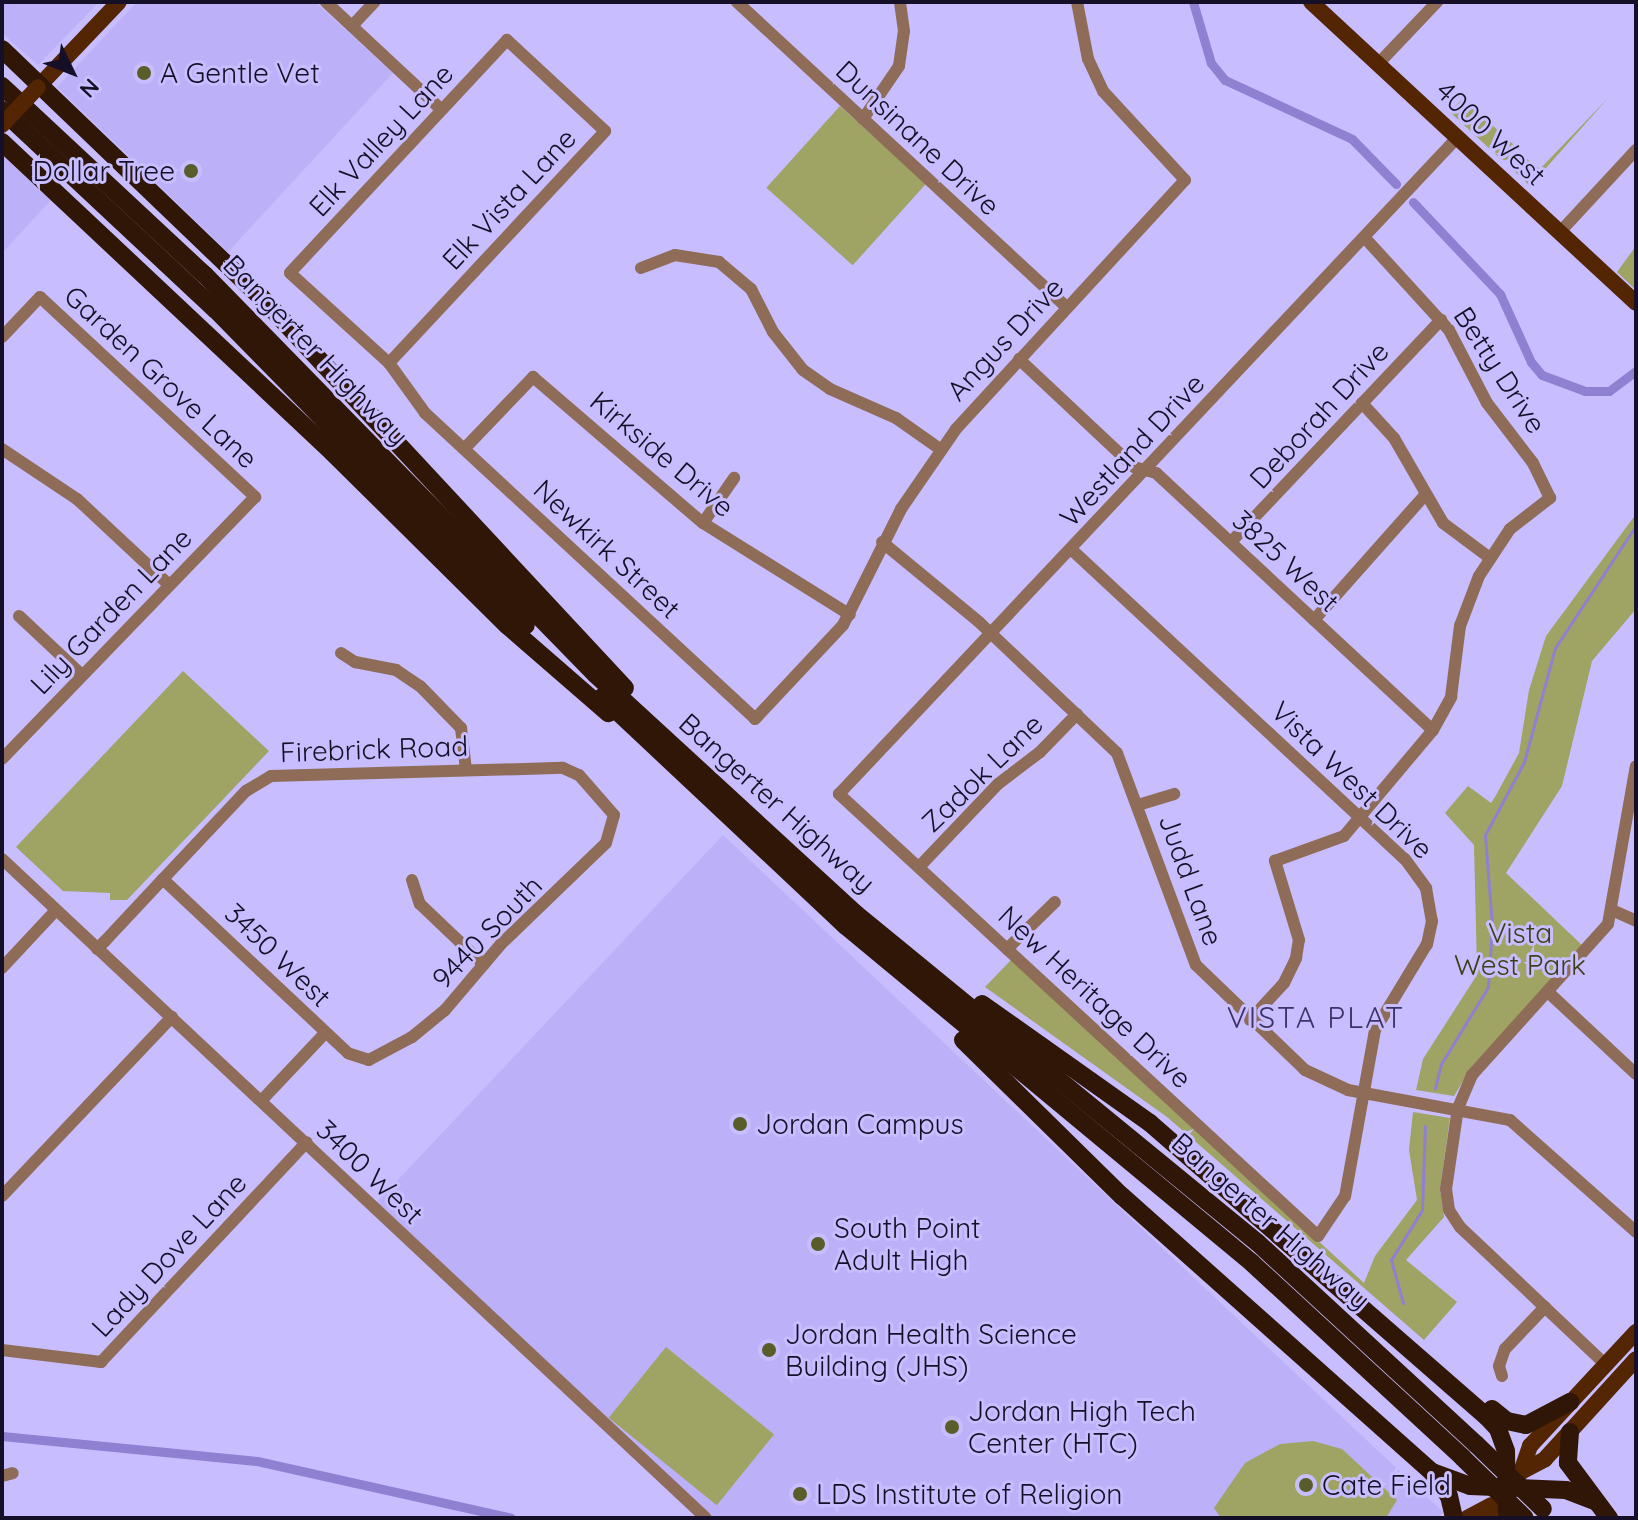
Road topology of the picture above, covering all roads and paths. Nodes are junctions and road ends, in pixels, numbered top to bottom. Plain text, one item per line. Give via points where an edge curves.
1 (119, 2) edge
2 (326, 2) edge
3 (374, 2) edge
4 (737, 2) edge
5 (900, 2) edge
6 (1077, 2) edge
7 (1311, 2) edge
8 (1437, 2) edge
9 (352, 26) junction
10 (507, 40) joint
11 (2, 49) edge
12 (1378, 64) junction
13 (2, 86) edge
14 (39, 86) junction
15 (2, 110) edge
16 (442, 110) junction
17 (863, 119) junction
18 (2, 125) edge
19 (1457, 138) junction
20 (2, 142) edge
21 (1636, 150) edge
22 (1560, 232) junction
23 (1364, 237) junction
24 (641, 268) dead end
25 (290, 273) joint
26 (1636, 303) edge
27 (1067, 308) junction
28 (1441, 320) junction
29 (2, 337) edge
30 (1019, 359) junction
31 (389, 363) junction
32 (1362, 403) junction
33 (2, 449) edge
34 (464, 449) junction
35 (940, 449) junction
36 (1144, 469) junction
37 (734, 478) dead end
38 (1424, 496) junction
39 (255, 497) joint
40 (703, 523) junction
41 (882, 542) junction
42 (1231, 542) junction
43 (1072, 550) junction
44 (1490, 558) junction
45 (168, 584) junction
46 (850, 615) junction
47 (19, 616) dead end
48 (1314, 620) junction
49 (992, 635) junction
50 (341, 653) dead end
51 (82, 675) junction
52 (1077, 714) junction
53 (755, 719) joint
54 (1433, 730) junction
55 (2, 759) edge
56 (1636, 766) edge
57 (466, 770) junction
58 (698, 779) junction
59 (839, 794) joint
60 (1174, 794) dead end
61 (1138, 805) junction
62 (613, 810) joint
63 (1361, 818) junction
64 (2, 859) edge
65 (919, 867) junction
66 (163, 879) junction
67 (412, 880) dead end
68 (1055, 902) dead end
69 (56, 910) junction
70 (1614, 911) junction
71 (851, 920) junction
72 (1636, 921) edge
73 (97, 949) junction
74 (1007, 949) junction
75 (5, 959) edge
76 (484, 965) junction
77 (1548, 992) junction
78 (172, 1017) junction
79 (1250, 1020) junction
80 (325, 1033) junction
81 (363, 1060) joint
82 (1636, 1074) edge
83 (1360, 1092) junction
84 (261, 1101) junction
85 (1458, 1108) junction
86 (307, 1142) junction
87 (2, 1196) edge
88 (1636, 1232) edge
89 (1318, 1236) joint
90 (1545, 1307) junction
91 (1636, 1332) edge
92 (2, 1350) edge
93 (1636, 1359) edge
94 (1605, 1364) junction
95 (1431, 1368) junction
96 (1502, 1376) dead end
97 (1570, 1402) junction
98 (1570, 1432) junction
99 (1432, 1472) junction
100 (1515, 1479) junction
101 (1594, 1501) junction
102 (1488, 1512) edge
103 (1548, 1513) edge
104 (706, 1518) edge
105 (1454, 1518) edge
106 (1467, 1518) edge
107 (1507, 1518) edge
108 (1525, 1518) edge
109 (1609, 1518) edge

1 - 14 main road
2 - 9 street
3 - 9 street
4 - 17 street, Dunsinane Drive
5 - 17 street via 904,31 899,66
6 - 27 street, Angus Drive via 1088,59 1103,91 1185,180
7 - 12 main road, 4000 West
8 - 12 street
9 - 16 street
10 - 16 street, Elk Valley Lane
10 - 31 street, Elk Vista Lane via 605,131
11 - 14 highway
12 - 19 main road, 4000 West
13 - 58 highway, Bangerter Highway via 205,275
14 - 18 main road, bridge
14 - 58 highway via 272,308
15 - 58 highway, Bangerter Highway via 189,284 478,579
16 - 25 street, Elk Valley Lane
17 - 27 street, Dunsinane Drive
19 - 22 main road, 4000 West
19 - 23 street, Westland Drive
20 - 58 highway via 332,452 508,626
21 - 22 street
22 - 26 main road, 4000 West
23 - 28 street, Betty Drive
23 - 36 street, Westland Drive
24 - 35 street via 675,255 719,262 751,289 773,332 803,370 830,389 896,418
25 - 31 street, Newkirk Street
27 - 30 street, Angus Drive
28 - 32 street, Deborah Drive
28 - 44 street, Betty Drive via 1487,403 1544,480 1549,502 1510,529
29 - 39 street, Garden Grove Lane via 40,297
30 - 35 street, Angus Drive
30 - 36 street, 3825 West via 1134,467
31 - 34 street, Newkirk Street via 425,413
32 - 38 street via 1394,438
32 - 42 street, Deborah Drive
33 - 45 street via 77,499
34 - 40 street, Kirkside Drive via 533,377
34 - 53 street, Newkirk Street
35 - 41 street, Angus Drive
36 - 42 street, 3825 West via 1156,473
36 - 43 street, Westland Drive
37 - 40 street
38 - 44 street via 1443,523
38 - 48 street
39 - 45 street, Lily Garden Lane
40 - 46 street, Kirkside Drive
41 - 46 street, Angus Drive
41 - 49 street, Judd Lane
42 - 48 street, 3825 West
43 - 49 street, Westland Drive
43 - 63 street, Vista West Drive
44 - 54 street via 1464,610 1451,697
45 - 51 street, Lily Garden Lane
46 - 53 street, Angus Drive
47 - 51 street
48 - 54 street, 3825 West
49 - 52 street, Judd Lane
49 - 59 street, Westland Drive
50 - 57 street via 401,672 435,701 463,731
51 - 55 street, Lily Garden Lane
52 - 61 street, Judd Lane via 1123,761
52 - 65 street, Zadok Lane via 1040,752 1006,775
54 - 63 street
56 - 70 street
57 - 62 street, Firebrick Road via 567,769
57 - 66 street, Firebrick Road via 265,778 246,791
58 - 71 highway, Bangerter Highway
59 - 65 street, New Heritage Drive
60 - 61 street
61 - 79 street, Judd Lane via 1188,951 1204,975
62 - 76 street, 9440 South via 614,827 606,843
63 - 79 street via 1334,842 1275,861 1299,940 1284,983
63 - 83 street, Vista West Drive via 1419,875 1432,921 1421,957 1375,1030
64 - 69 street, 3400 West
65 - 74 street, New Heritage Drive
66 - 73 street, Firebrick Road
66 - 80 street, 3450 West
67 - 76 street via 425,910
68 - 74 street
69 - 73 street, 3400 West
69 - 75 street
70 - 72 street
70 - 77 street via 1601,935
71 - 95 highway via 1130,1108
71 - 99 highway via 1122,1196
71 - 103 highway, Bangerter Highway, bridge via 1258,1243
71 - 108 highway, Bangerter Highway, bridge via 1252,1263
73 - 78 street, 3400 West
74 - 89 street, New Heritage Drive
76 - 81 street, 9440 South via 424,1028 378,1057
77 - 82 street
77 - 85 street via 1478,1067
78 - 84 street, 3400 West
78 - 87 street
79 - 83 street, Judd Lane via 1319,1080
80 - 81 street, 3450 West
80 - 84 street
83 - 85 street, Judd Lane
83 - 89 street, Vista West Drive via 1342,1206
84 - 86 street, 3400 West
85 - 88 street, Judd Lane via 1494,1114 1523,1128
85 - 90 street via 1446,1189 1449,1210 1460,1227
86 - 92 street, Lady Dove Lane via 101,1362
86 - 104 street, 3400 West
90 - 94 street
90 - 96 street via 1500,1358
91 - 94 main road
93 - 98 main road
94 - 97 main road
95 - 97 highway via 1516,1424 1541,1421
95 - 100 highway via 1498,1429
97 - 100 main road via 1530,1446
98 - 100 main road via 1545,1459
98 - 101 highway via 1568,1463
99 - 100 highway via 1470,1486
99 - 105 highway via 1449,1496
100 - 101 highway
100 - 102 main road
100 - 107 highway
101 - 109 highway
102 - 106 main road

